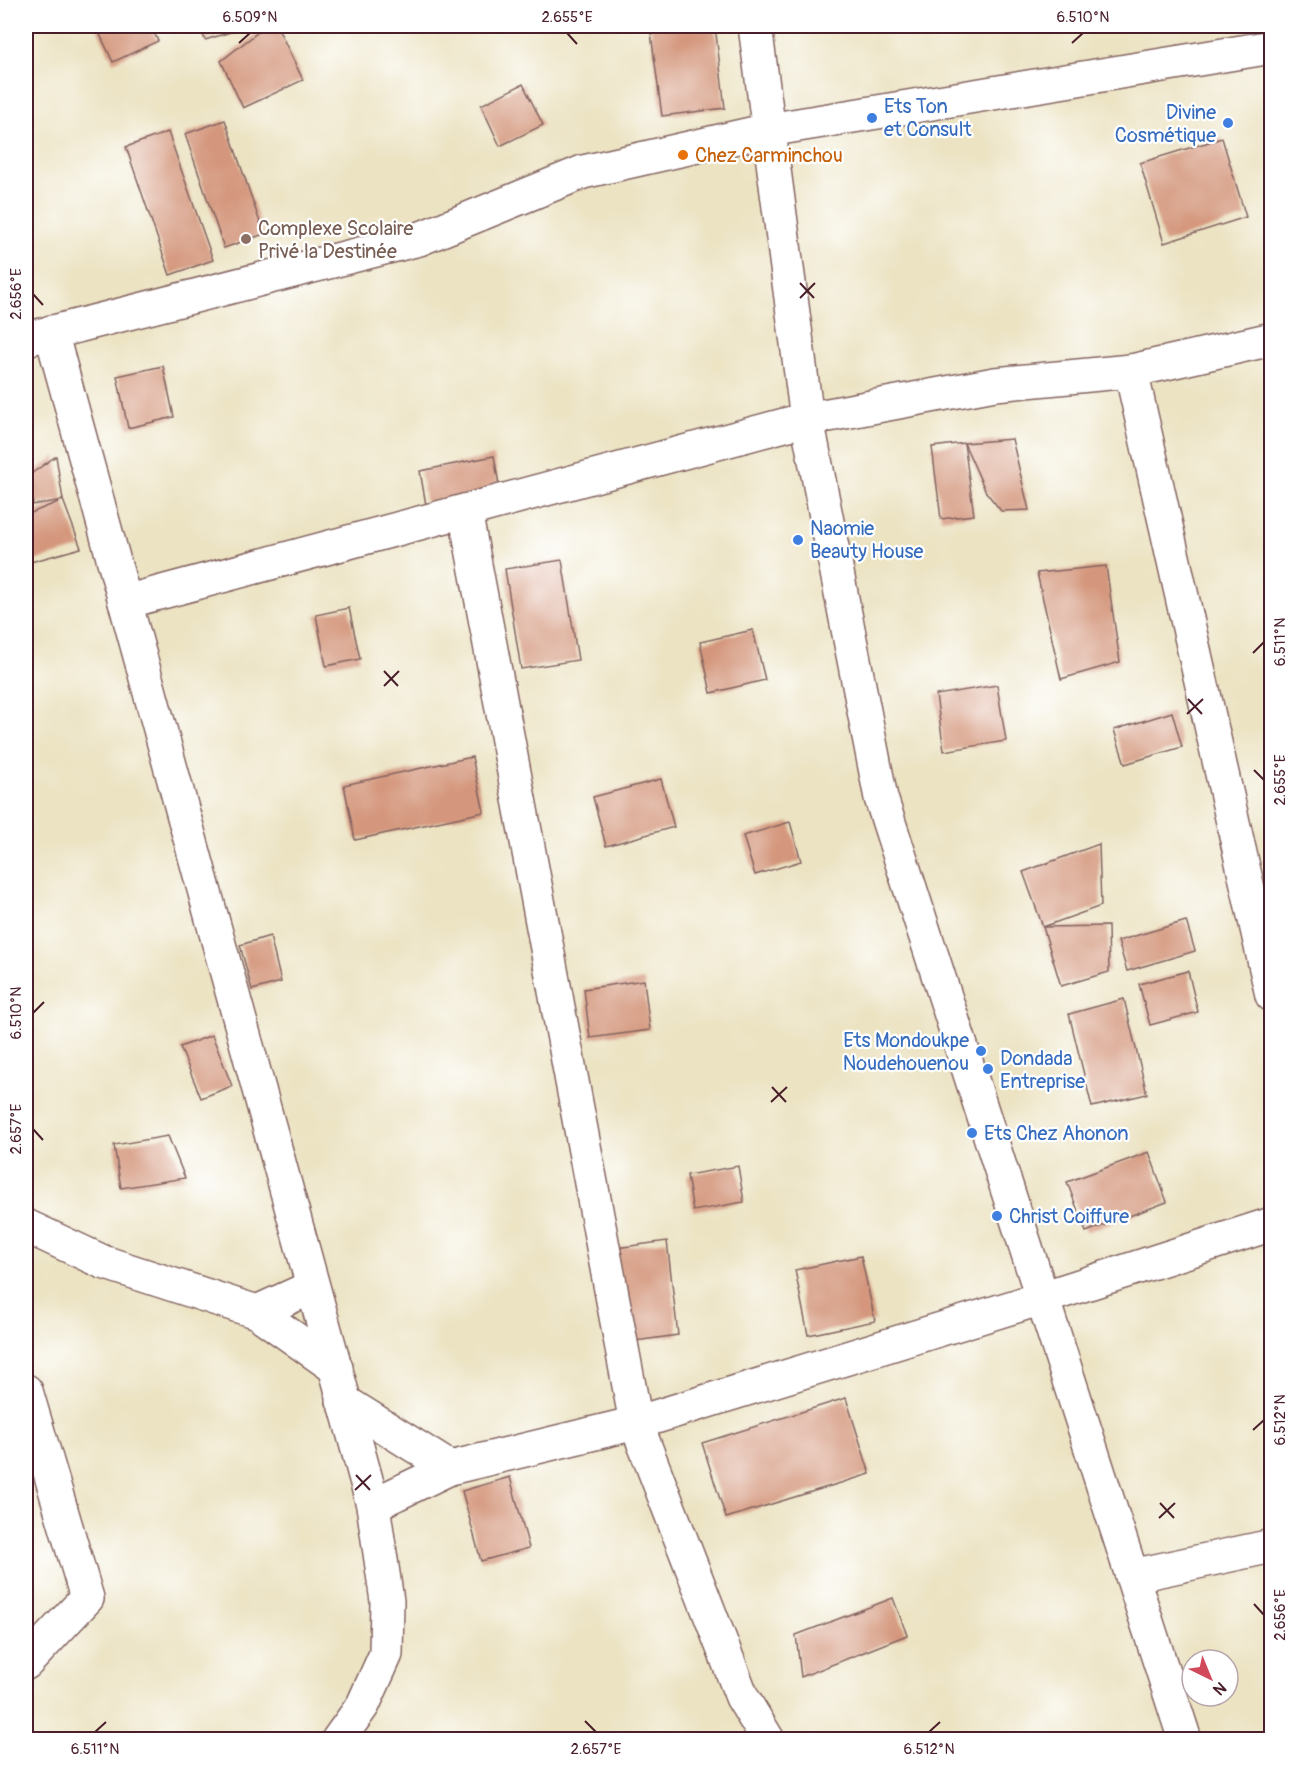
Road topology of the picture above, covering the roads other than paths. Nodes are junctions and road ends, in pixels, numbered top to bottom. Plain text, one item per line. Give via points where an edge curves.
1 (755, 26) edge
2 (1272, 47) edge
3 (768, 130) junction
4 (38, 335) edge
5 (1272, 339) edge
6 (1131, 371) junction
7 (807, 419) junction
8 (465, 511) junction
9 (125, 602) junction
10 (1272, 995) edge
11 (1272, 1224) edge
12 (26, 1226) edge
13 (312, 1287) junction
14 (1042, 1299) junction
15 (257, 1312) junction
16 (336, 1368) junction
17 (26, 1390) edge
18 (343, 1401) junction
19 (636, 1423) junction
20 (450, 1468) junction
21 (373, 1505) junction
22 (1272, 1546) edge
23 (1132, 1576) junction
24 (26, 1663) edge
25 (338, 1740) edge
26 (768, 1740) edge
27 (1185, 1740) edge

1 - 3 street
2 - 3 street
3 - 4 street via 583,172 419,239
3 - 7 street
4 - 9 street
5 - 6 street
6 - 7 street via 995,384
6 - 10 street
7 - 8 street
7 - 14 street via 881,798
8 - 9 street
8 - 19 street
9 - 13 street
11 - 14 street
12 - 15 street via 103,1262
13 - 15 street
13 - 16 street
14 - 19 street
14 - 23 street
15 - 16 street
16 - 18 street
17 - 24 street via 87,1598
18 - 20 street
18 - 21 street
19 - 20 street
19 - 26 street via 742,1696
20 - 21 street
21 - 25 street via 387,1601 386,1654 363,1705
22 - 23 street
23 - 27 street

